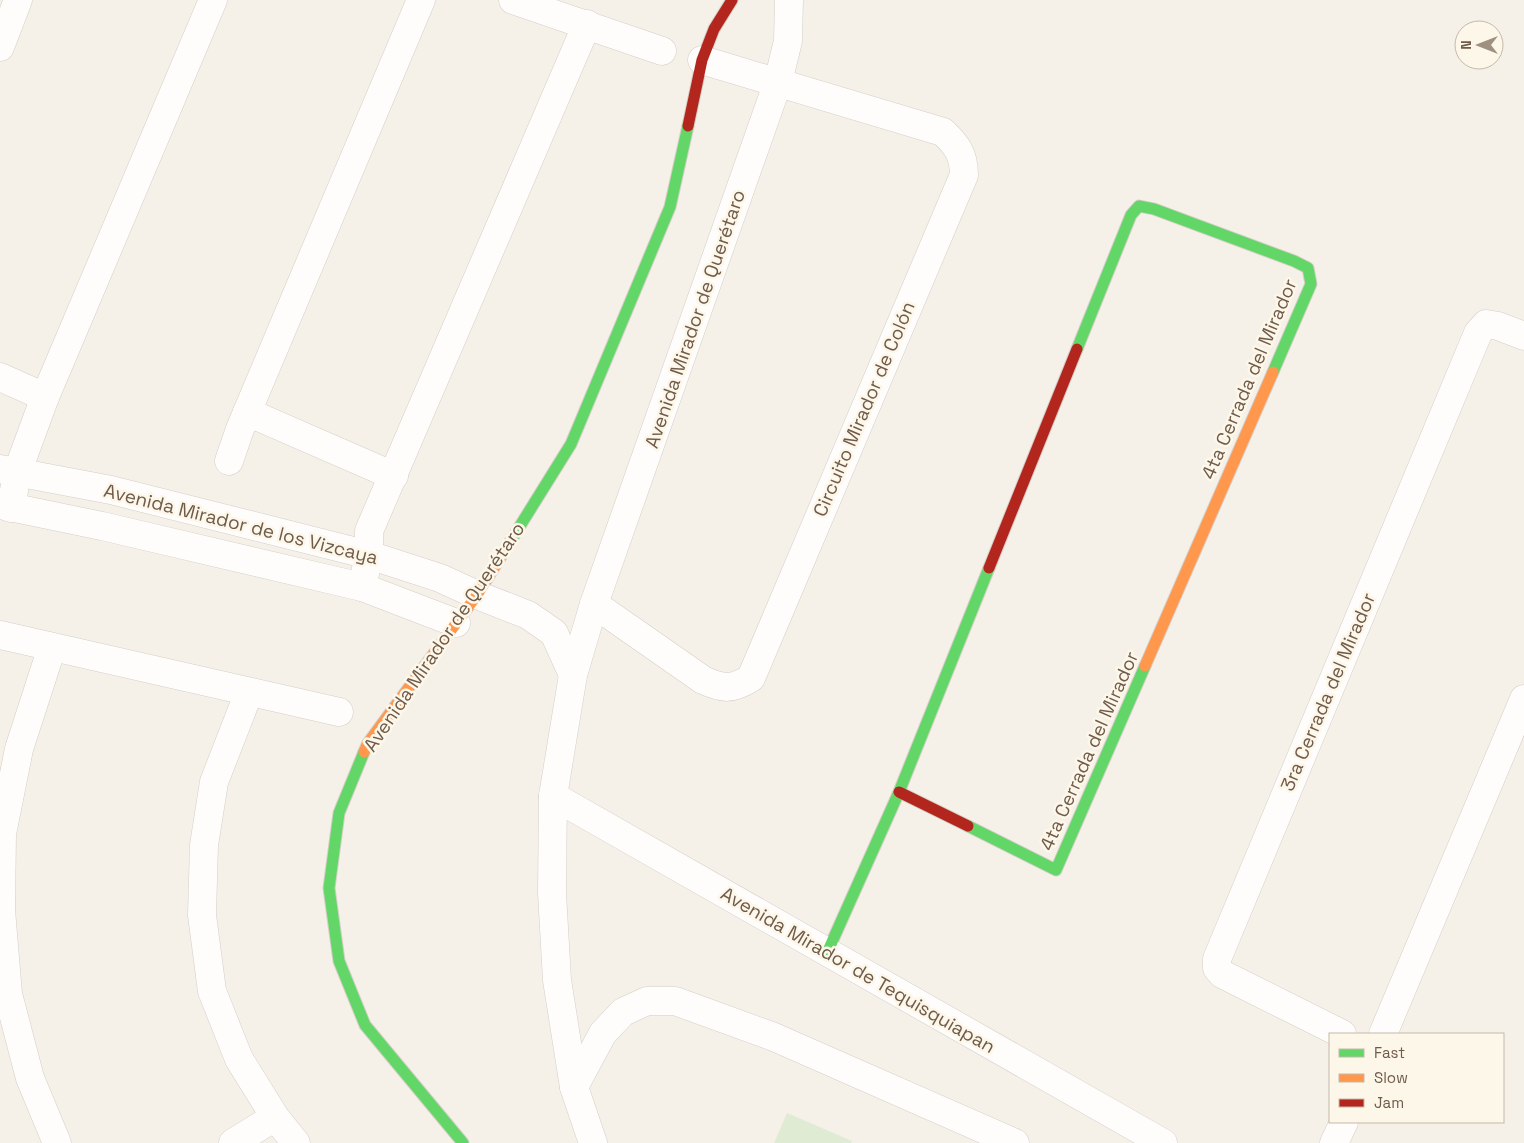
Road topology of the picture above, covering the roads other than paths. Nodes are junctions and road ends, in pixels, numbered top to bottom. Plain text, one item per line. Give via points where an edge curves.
1 (18, 0) edge
2 (213, 0) edge
3 (421, 0) edge
4 (513, 0) edge
5 (732, 0) edge
6 (789, 0) edge
7 (587, 24) junction
8 (0, 47) edge
9 (662, 51) dead end
10 (702, 60) junction
11 (778, 82) junction
12 (1524, 336) edge
13 (0, 377) edge
14 (45, 397) junction
15 (247, 412) junction
16 (229, 461) dead end
17 (9, 471) edge
18 (394, 476) junction
19 (111, 490) junction
20 (6, 507) edge
21 (102, 526) junction
22 (369, 555) junction
23 (362, 587) junction
24 (477, 595) junction
25 (594, 604) junction
26 (456, 623) junction
27 (0, 635) edge
28 (52, 647) junction
29 (573, 675) junction
30 (249, 692) junction
31 (1524, 699) edge
32 (338, 712) dead end
33 (898, 792) junction
34 (553, 796) junction
35 (0, 909) edge
36 (827, 953) junction
37 (1340, 1033) edge
38 (1383, 1033) edge
39 (574, 1087) junction
40 (275, 1117) junction
41 (1344, 1123) edge
42 (587, 1139) edge
43 (57, 1143) edge
44 (233, 1143) edge
45 (296, 1143) edge
46 (463, 1143) edge
47 (1015, 1143) edge
48 (1163, 1143) edge
49 (1334, 1143) edge

1 - 8 street
2 - 14 street
3 - 15 street
4 - 7 street
5 - 10 street, Avenida Mirador de Querétaro via 714,29
6 - 11 street, Avenida Mirador de Querétaro via 788,41
7 - 9 street
7 - 18 street
10 - 11 street, Circuito Mirador de Colón
10 - 24 street, Avenida Mirador de Querétaro via 670,207 571,444
11 - 25 street, Avenida Mirador de Querétaro
11 - 25 street, Circuito Mirador de Colón via 943,132 960,152 964,175 750,678 729,688 715,686
12 - 37 street, 3ra Cerrada del Mirador via 1486,324 1478,333 1217,959 1217,968 1222,974
13 - 14 street
14 - 17 street
15 - 16 street
15 - 18 street
17 - 19 street, Avenida Mirador de los Vizcaya
17 - 20 street
18 - 22 street via 369,531
19 - 21 street
19 - 22 street, Avenida Mirador de los Vizcaya
20 - 21 street, Avenida Mirador de los Vizcaya
21 - 23 street, Avenida Mirador de los Vizcaya
22 - 23 street
22 - 24 street, Avenida Mirador de los Vizcaya via 440,578
23 - 26 street, Avenida Mirador de los Vizcaya
24 - 26 street, Avenida Mirador de Querétaro
24 - 29 street, Avenida Mirador de los Vizcaya via 528,616 554,633
25 - 29 street, Avenida Mirador de Querétaro
26 - 46 street, Avenida Mirador de Querétaro via 368,743 339,813 329,888 338,961 365,1025
27 - 28 street
28 - 30 street
28 - 35 street via 20,749 2,834
29 - 34 street, Avenida Mirador de Querétaro
30 - 32 street
30 - 40 street via 214,782 204,845 202,915 212,991 239,1059
31 - 38 street
33 - 33 street, 4ta Cerrada del Mirador via 1131,215 1139,206 1154,209 1308,268 1311,284 1056,870
33 - 36 street, 4ta Cerrada del Mirador
34 - 36 street, Avenida Mirador de Tequisquiapan
34 - 39 street, Avenida Mirador de Querétaro via 552,892 557,980
35 - 43 street via 8,994 30,1078
36 - 48 street, Avenida Mirador de Tequisquiapan
39 - 42 street, Avenida Mirador de Querétaro
39 - 47 street via 603,1033 623,1012 647,1001 675,1001 774,1037
40 - 44 street
40 - 45 street
41 - 49 street

